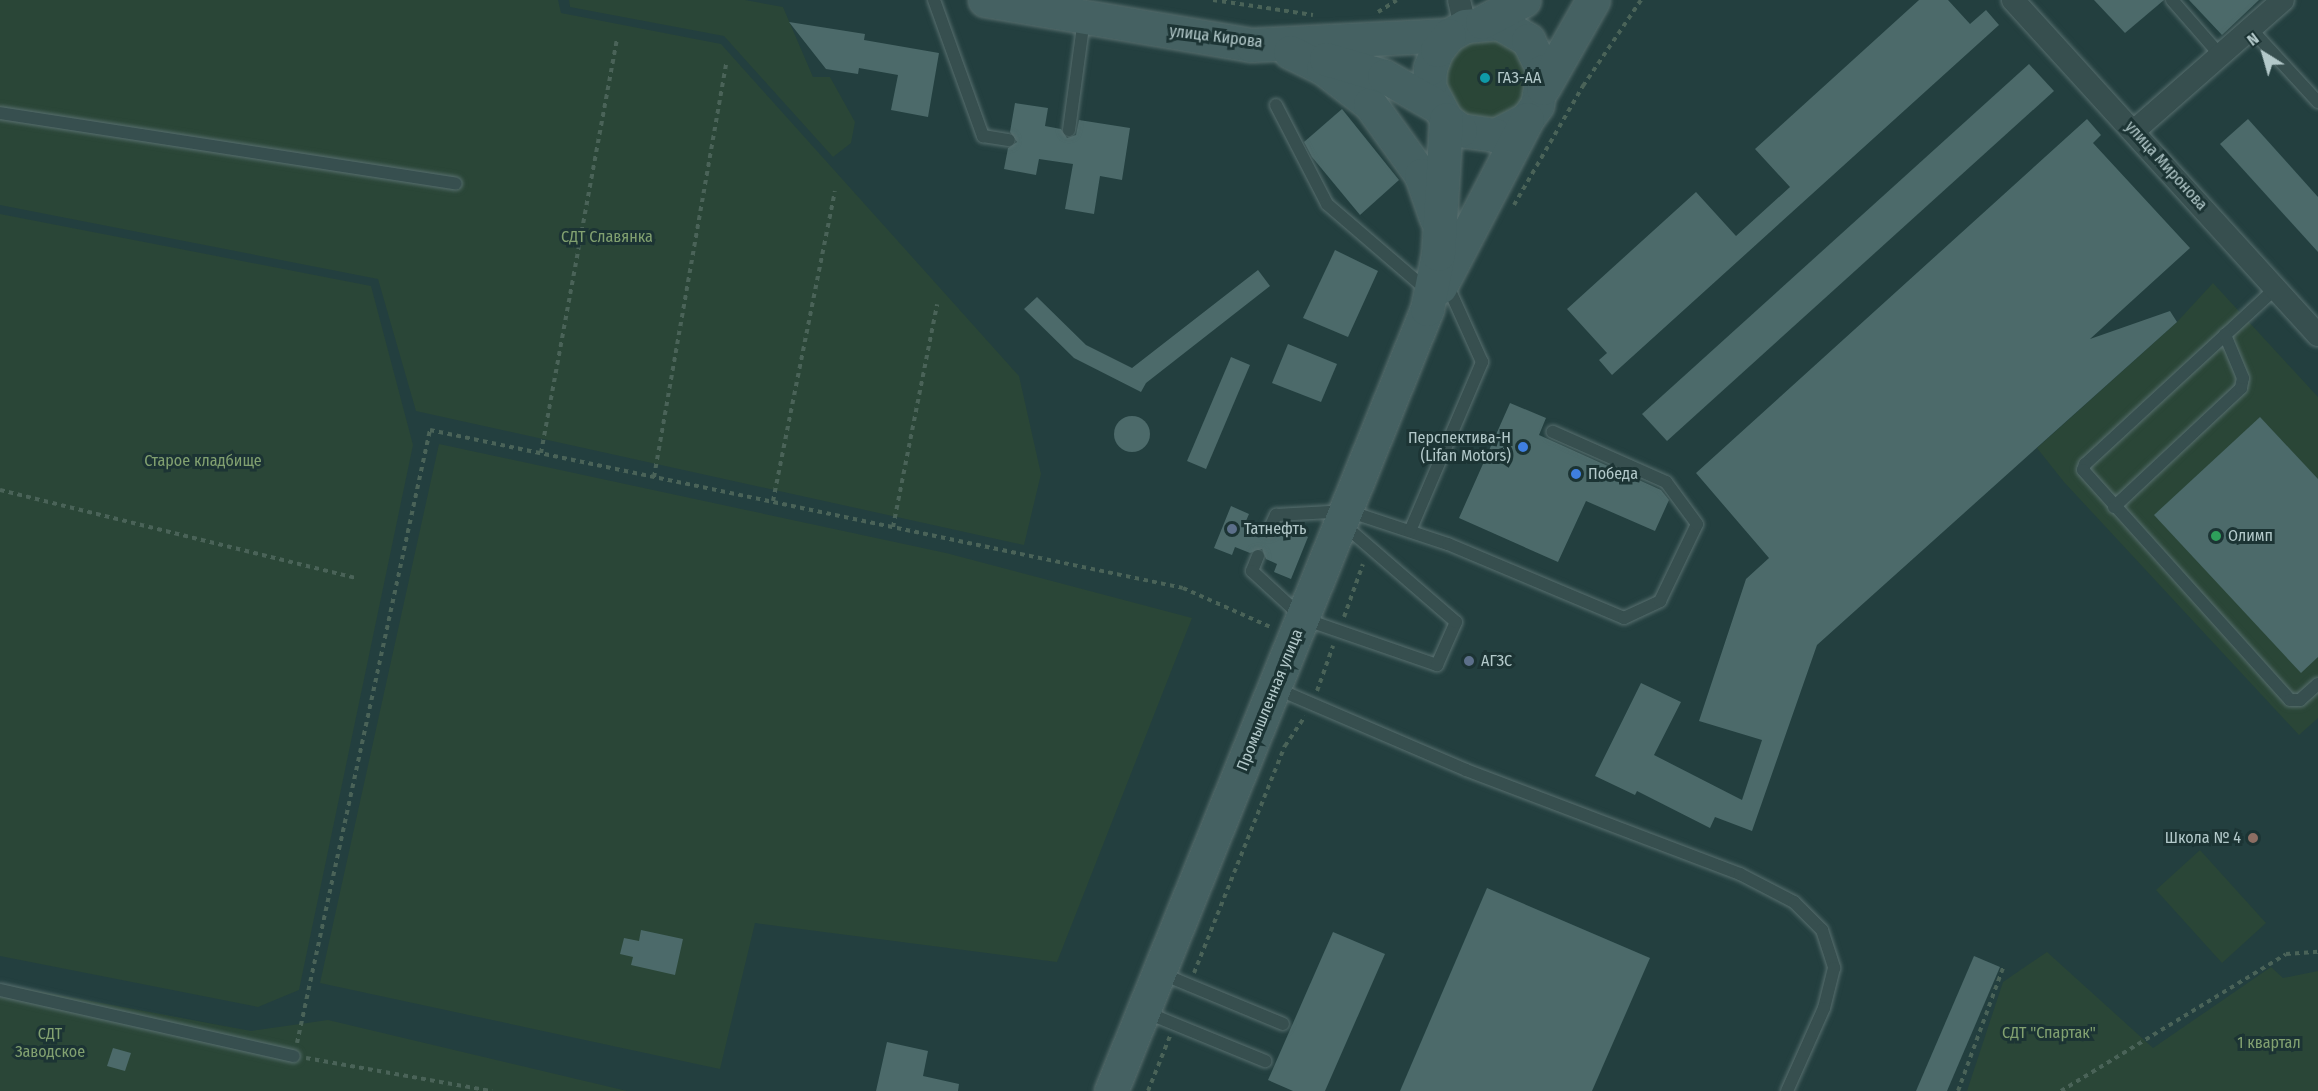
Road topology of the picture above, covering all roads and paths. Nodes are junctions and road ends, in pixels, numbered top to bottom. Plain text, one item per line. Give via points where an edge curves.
1 (934, 0) edge
2 (985, 0) edge
3 (1213, 0) edge
4 (1397, 0) edge
5 (1524, 0) edge
6 (1593, 0) edge
7 (1641, 0) edge
8 (2013, 0) edge
9 (2172, 0) edge
10 (2283, 0) edge
11 (1374, 15) dead end
12 (1326, 16) dead end
13 (1084, 17) junction
14 (1464, 21) edge
15 (2251, 28) junction
16 (617, 40) dead end
17 (1251, 45) junction
18 (1290, 52) junction
19 (2220, 55) junction
20 (726, 64) dead end
21 (1543, 88) junction
22 (2318, 102) edge
23 (1276, 105) dead end
24 (1440, 112) junction
25 (0, 113) edge
26 (1527, 119) junction
27 (1069, 130) dead end
28 (2134, 130) junction
29 (1009, 140) dead end
30 (456, 184) dead end
31 (835, 191) dead end
32 (1508, 216) dead end
33 (1439, 229) junction
34 (2276, 288) junction
35 (1434, 293) junction
36 (937, 304) dead end
37 (2225, 335) junction
38 (2318, 335) edge
39 (1553, 432) dead end
40 (541, 453) junction
41 (654, 477) junction
42 (0, 490) edge
43 (773, 501) junction
44 (2114, 507) junction
45 (1345, 517) junction
46 (893, 527) junction
47 (1269, 530) dead end
48 (1410, 531) junction
49 (1258, 556) dead end
50 (1363, 564) dead end
51 (355, 578) dead end
52 (1343, 618) dead end
53 (1300, 628) junction
54 (1333, 646) dead end
55 (2318, 684) edge
56 (1275, 688) junction
57 (1312, 704) junction
58 (2318, 952) edge
59 (2004, 965) dead end
60 (1159, 973) junction
61 (1190, 986) junction
62 (0, 990) edge
63 (1144, 1011) junction
64 (1174, 1024) junction
65 (1283, 1024) dead end
66 (294, 1056) junction
67 (1265, 1061) dead end
68 (492, 1091) edge
69 (1111, 1091) edge
70 (1148, 1091) edge
71 (1787, 1091) edge
72 (1958, 1091) edge
73 (2061, 1091) edge

1 - 29 lane via 983,136
2 - 13 main road, улица Кирова
3 - 12 path
4 - 11 path
5 - 14 main road, улица Кирова
6 - 21 main road
7 - 32 path via 1583,86
8 - 28 street, улица Миронова
9 - 19 lane
10 - 15 street
13 - 17 main road, улица Кирова
13 - 27 lane
14 - 17 main road, улица Кирова
14 - 21 main road via 1499,23 1528,40 1538,54
14 - 24 main road via 1437,50 1430,68 1429,87
15 - 19 street
15 - 22 lane
16 - 40 path
17 - 18 main road
18 - 24 main road via 1384,76
18 - 33 main road via 1323,68 1370,104 1421,175
19 - 28 street
20 - 41 path
21 - 26 main road
23 - 35 lane via 1327,204
24 - 26 main road via 1460,130 1495,135 1512,130
24 - 33 main road
25 - 30 lane
26 - 35 main road
28 - 34 street, улица Миронова
31 - 43 path
33 - 35 main road
34 - 37 lane
34 - 38 street, улица Миронова
35 - 45 main road, Промышленная улица
35 - 48 lane via 1482,362
36 - 46 path
37 - 44 lane via 2243,378 2241,388
37 - 44 lane via 2085,464 2084,473
39 - 48 lane via 1666,482 1697,524 1660,601 1624,618
40 - 41 path
40 - 66 path via 430,430
41 - 43 path
42 - 51 path
43 - 46 path
44 - 55 lane via 2290,699 2300,700
45 - 47 lane via 1276,514
45 - 48 lane
45 - 53 main road, Промышленная улица
45 - 53 lane via 1456,622 1437,665
46 - 53 path via 1183,588
49 - 53 lane via 1252,570
50 - 52 path
53 - 56 main road, Промышленная улица
54 - 57 path
56 - 57 lane
56 - 60 main road, Промышленная улица
57 - 61 path via 1286,746
57 - 71 lane via 1466,770 1740,874 1794,902 1822,930 1834,968 1824,1008
58 - 73 path via 2286,954
59 - 72 path
60 - 61 lane
60 - 63 main road, Промышленная улица
61 - 65 lane
62 - 66 lane
63 - 64 lane
63 - 69 main road, Промышленная улица
64 - 67 lane
64 - 70 path
66 - 68 path

